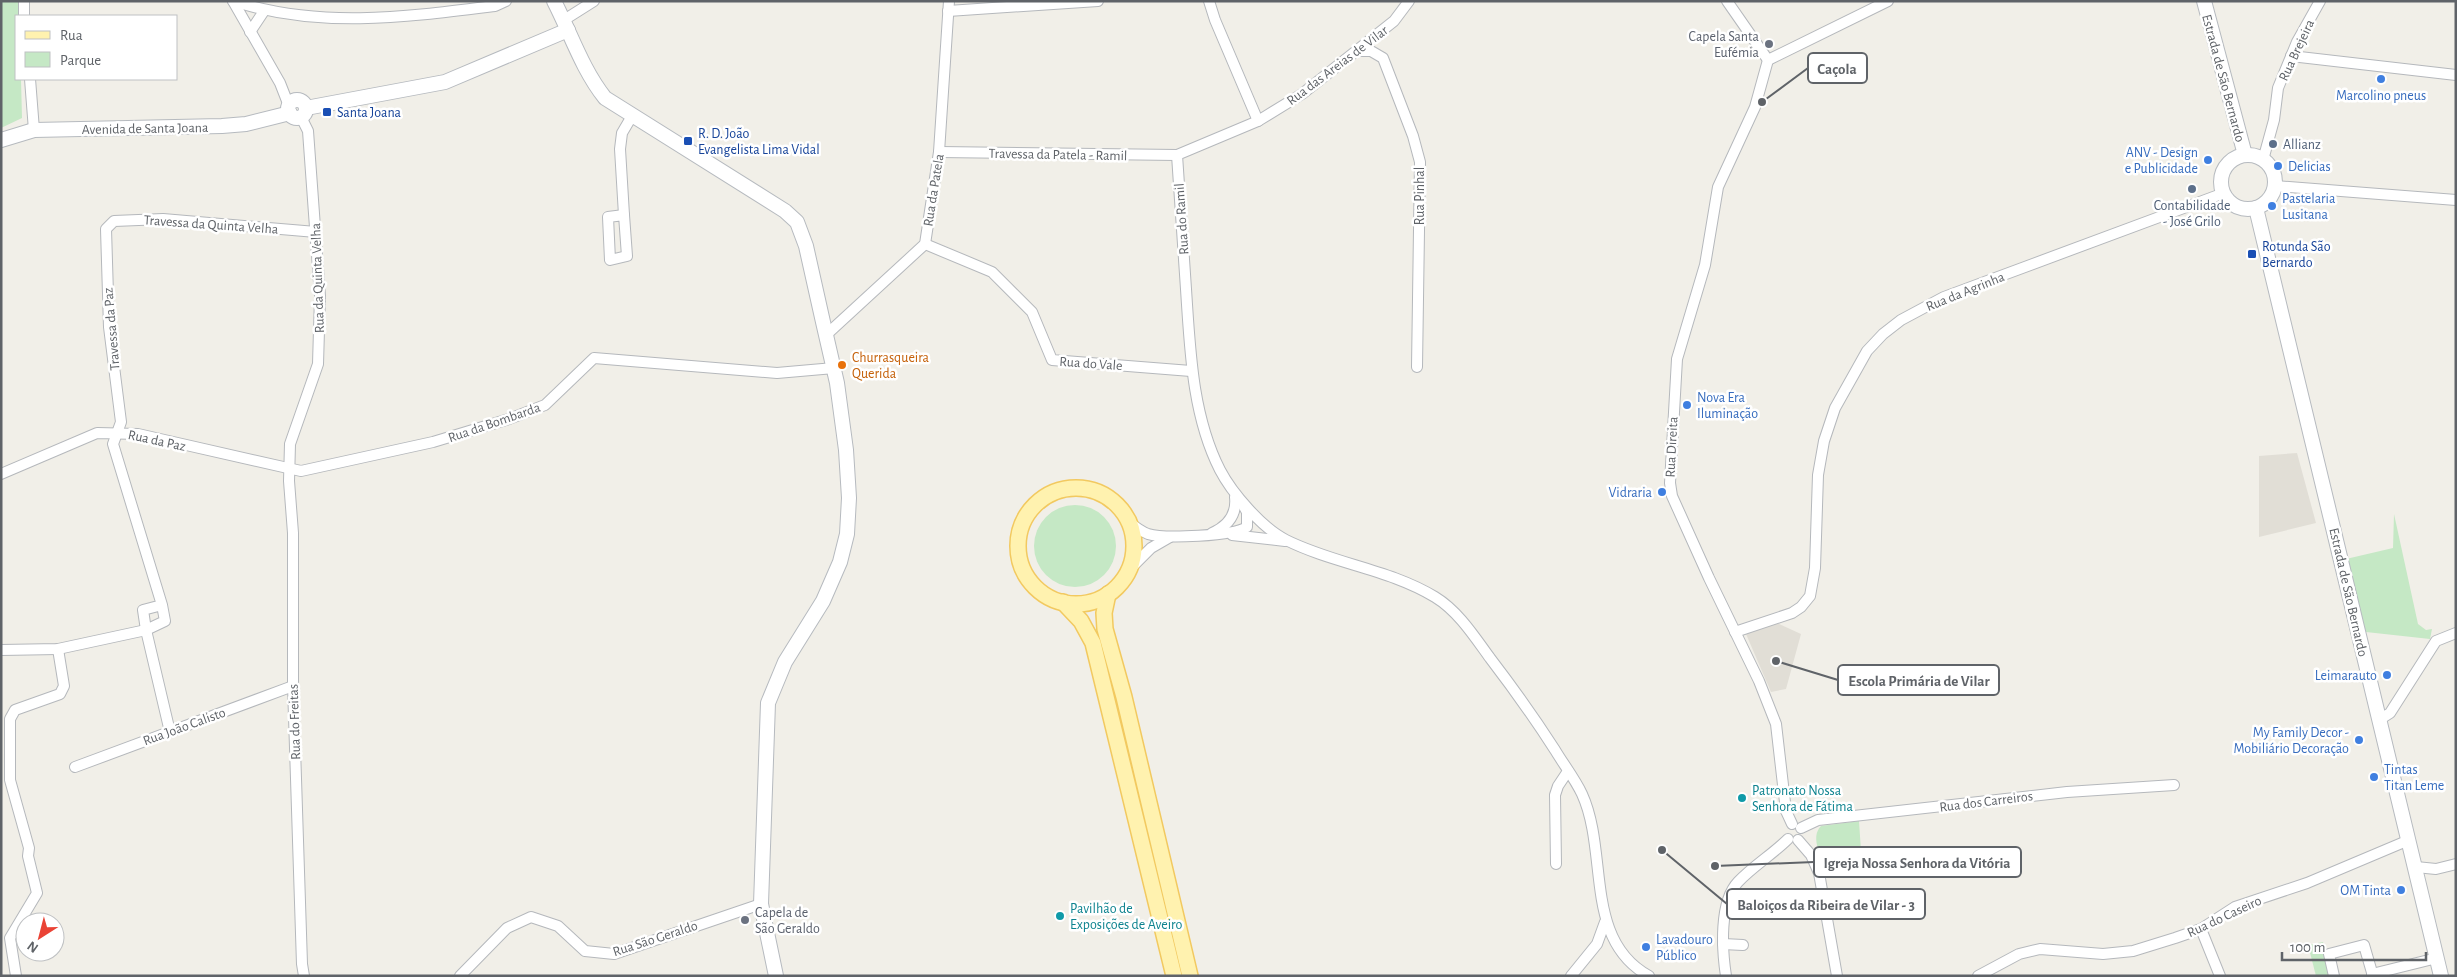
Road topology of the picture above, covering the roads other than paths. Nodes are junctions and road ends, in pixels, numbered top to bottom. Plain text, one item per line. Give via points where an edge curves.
1 (24, 1) edge
2 (233, 1) edge
3 (506, 1) edge
4 (554, 1) edge
5 (594, 1) edge
6 (1098, 1) edge
7 (1209, 1) edge
8 (1409, 1) edge
9 (1727, 1) edge
10 (1888, 1) edge
11 (2204, 1) edge
12 (2320, 1) edge
13 (949, 6) edge
14 (264, 12) junction
15 (24, 15) edge
16 (566, 25) junction
17 (250, 32) junction
18 (1358, 50) junction
19 (2291, 56) junction
20 (1768, 60) junction
21 (2456, 75) edge
22 (30, 80) edge
23 (297, 111) junction
24 (632, 116) junction
25 (1258, 121) junction
26 (34, 130) junction
27 (1, 140) edge
28 (939, 152) junction
29 (1177, 155) junction
30 (2244, 156) junction
31 (2263, 160) junction
32 (2275, 186) junction
33 (2224, 193) junction
34 (2456, 200) edge
35 (2256, 208) junction
36 (624, 215) dead end
37 (108, 224) joint
38 (316, 232) junction
39 (925, 244) junction
40 (826, 335) junction
41 (834, 368) junction
42 (1418, 368) dead end
43 (1191, 371) junction
44 (116, 432) junction
45 (289, 467) junction
46 (1, 474) edge
47 (1235, 494) junction
48 (1128, 521) junction
49 (1211, 534) junction
50 (1223, 535) junction
51 (1170, 536) junction
52 (1288, 541) junction
53 (1129, 570) junction
54 (1108, 594) junction
55 (1063, 602) junction
56 (162, 605) junction
57 (146, 630) junction
58 (1735, 632) junction
59 (2456, 633) edge
60 (58, 649) junction
61 (1, 650) edge
62 (293, 686) junction
63 (2379, 720) junction
64 (170, 732) junction
65 (75, 767) dead end
66 (1568, 771) junction
67 (2174, 785) dead end
68 (1796, 826) junction
69 (1793, 839) junction
70 (2409, 840) junction
71 (1556, 864) dead end
72 (2456, 864) edge
73 (2416, 867) junction
74 (761, 904) junction
75 (1605, 922) junction
76 (2203, 927) junction
77 (1723, 944) junction
78 (1742, 944) dead end
79 (2437, 958) junction
80 (2372, 975) edge
81 (16, 976) edge
82 (304, 976) edge
83 (460, 976) edge
84 (776, 976) edge
85 (1174, 976) edge
86 (1190, 976) edge
87 (1571, 976) edge
88 (1649, 976) edge
89 (1726, 976) edge
90 (1837, 976) edge
91 (1978, 976) edge
92 (2220, 976) edge
93 (2334, 976) edge
94 (2441, 976) edge

1 - 15 street
2 - 14 street
2 - 17 street, Rua da Quinta Velha
3 - 14 street via 494,6 406,18 353,20
4 - 16 street
5 - 16 street
6 - 13 street
7 - 25 street
8 - 18 street, Rua das Areias de Vilar via 1394,22
9 - 20 street
10 - 20 street
11 - 30 street, Estrada de São Bernardo
12 - 19 street, Rua Brejeira
13 - 28 street, Rua da Patela
14 - 17 street
16 - 23 street, Avenida de Santa Joana via 445,82
16 - 24 street via 593,82 605,98
17 - 23 street, Rua da Quinta Velha
18 - 25 street, Rua das Areias de Vilar via 1302,94
18 - 42 street, Rua Pinhal via 1371,51 1383,58 1420,162
19 - 21 street
19 - 31 street, Rua Brejeira via 2278,88 2274,120
20 - 58 street, Rua Direita via 1755,107 1718,187 1705,265 1678,351 1673,407 1670,490
22 - 26 street
23 - 26 street, Avenida de Santa Joana via 246,124 222,126
23 - 38 street, Rua da Quinta Velha via 308,131
24 - 36 street via 622,133 620,149
24 - 40 street via 798,222
25 - 29 street
26 - 27 street, Avenida de Santa Joana
28 - 29 street, Travessa da Patela - Ramil
28 - 39 street, Rua da Patela
29 - 43 street, Rua do Ramil
30 - 31 street
30 - 33 street via 2225,169 2222,177
31 - 32 street via 2273,171
32 - 34 street
32 - 35 street via 2269,200
33 - 35 street via 2234,204
33 - 58 street, Rua da Agrinha via 1944,297 1901,320 1883,334 1867,352 1835,408 1824,441 1818,475 1815,568 1810,596 1792,613
35 - 63 street, Estrada de São Bernardo
37 - 38 street, Travessa da Quinta Velha via 163,219
37 - 44 street, Travessa da Paz via 109,328 121,422
38 - 45 street, Rua da Quinta Velha via 320,296 318,364 290,444
39 - 40 street, Rua da Patela
39 - 43 street, Rua do Vale via 992,272 1032,312 1052,360
40 - 41 street
41 - 45 street, Rua da Bombarda via 777,373 594,358 545,405 509,419 433,442 301,471
41 - 74 street via 846,450 847,534 840,562 823,600 784,662 768,703
43 - 47 street, Rua do Ramil via 1208,441
44 - 45 street, Rua da Paz
44 - 46 street, Rua da Paz via 97,433
44 - 56 street, Travessa da Paz via 113,444
45 - 62 street, Rua do Freitas via 293,533
47 - 49 street via 1237,508 1231,521
47 - 50 street via 1247,512 1247,527 1240,532
47 - 52 street via 1269,529
48 - 51 street via 1148,534
48 - 53 main road via 1133,538
48 - 55 main road via 1105,495 1080,488 1054,492 1038,500 1019,530 1017,547 1020,562 1036,588
49 - 50 street
49 - 51 street
50 - 52 street
51 - 53 street via 1151,548
52 - 66 street via 1399,579 1437,598 1471,632 1525,704
53 - 54 main road
54 - 55 main road via 1079,604
54 - 86 main road via 1105,629
55 - 85 main road via 1081,621 1093,643
56 - 57 street via 165,621
56 - 57 street via 143,610
57 - 60 street
57 - 64 street
58 - 68 street, Rua Direita via 1776,724 1786,811
59 - 63 street via 2436,641 2390,713
60 - 61 street
60 - 81 street via 64,686 60,694 15,710 10,719 10,780 29,848 37,893 10,938
62 - 64 street, Rua João Calisto
62 - 82 street, Rua do Freitas
63 - 70 street, Estrada de São Bernardo
64 - 65 street, Rua João Calisto
66 - 71 street via 1555,795
66 - 75 street via 1578,785 1590,816
67 - 68 street, Rua dos Carreiros via 2057,793 1818,820
68 - 69 street via 1802,835
68 - 69 street via 1785,831
69 - 77 street via 1737,883 1726,905
69 - 90 street via 1810,855 1819,873
70 - 73 street, Estrada de São Bernardo
70 - 76 street, Rua do Caseiro via 2307,883 2235,907
72 - 73 street via 2436,869
73 - 79 street, Estrada de São Bernardo
74 - 83 street, Rua São Geraldo via 614,954 585,951 558,926 531,917 507,928
74 - 84 street
75 - 87 street via 1597,944
75 - 88 street via 1622,952
76 - 91 street, Rua do Caseiro via 2133,951 2104,954 2040,949 1998,963
76 - 92 street
77 - 78 street
77 - 89 street
79 - 80 street
79 - 94 street, Estrada de São Bernardo
80 - 93 street via 2364,945 2328,954

